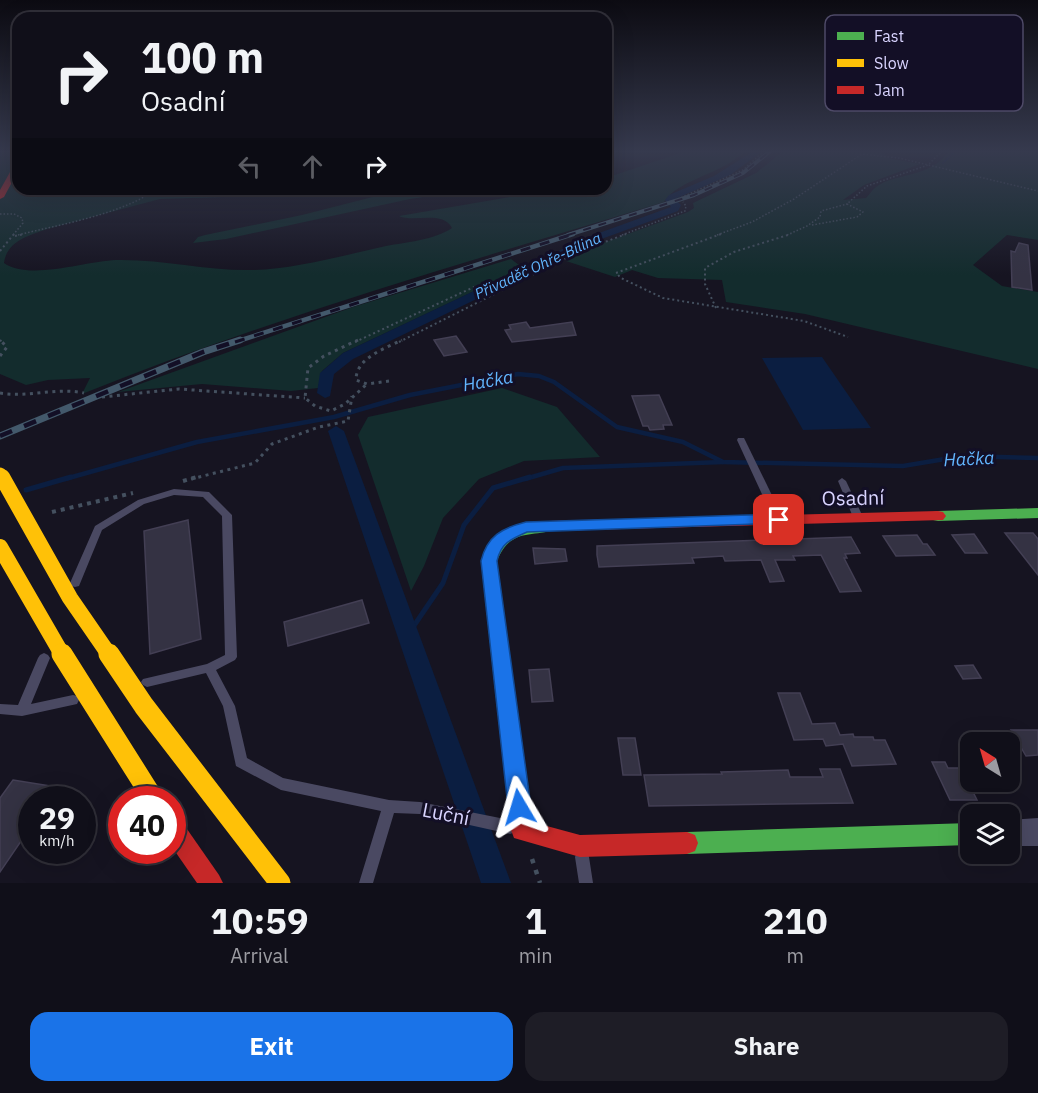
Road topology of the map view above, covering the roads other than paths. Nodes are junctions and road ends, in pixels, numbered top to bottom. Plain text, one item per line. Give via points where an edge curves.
1 (741, 440) dead end
2 (0, 474) edge
3 (842, 481) dead end
4 (1038, 513) edge
5 (858, 518) junction
6 (779, 520) junction
7 (0, 547) edge
8 (62, 614) dead end
9 (58, 625) dead end
10 (209, 668) junction
11 (0, 709) edge
12 (22, 711) junction
13 (145, 786) edge
14 (389, 806) junction
15 (420, 808) joint
16 (522, 830) junction
17 (1038, 832) edge
18 (1020, 833) edge
19 (960, 834) edge
20 (580, 846) junction
21 (186, 847) edge
22 (211, 883) edge
23 (280, 883) edge
24 (366, 883) edge
25 (586, 883) edge

1 - 6 lane
2 - 23 main road, bridge via 84,618 144,706
3 - 5 lane
4 - 5 main road, Osadní
5 - 6 main road, Osadní
6 - 16 main road, Osadní via 526,527 503,536 492,548 489,561
7 - 13 main road, bridge via 36,615
8 - 10 lane via 98,528 141,502 174,492 206,494 227,515 231,657
9 - 12 lane
10 - 12 lane
10 - 14 lane, Luční via 229,706 241,762 281,784
11 - 12 lane
14 - 15 lane, Luční
14 - 24 lane
15 - 16 lane, Luční
16 - 20 main road, Luční
17 - 18 street
19 - 20 main road, Luční
20 - 25 lane
21 - 22 main road

